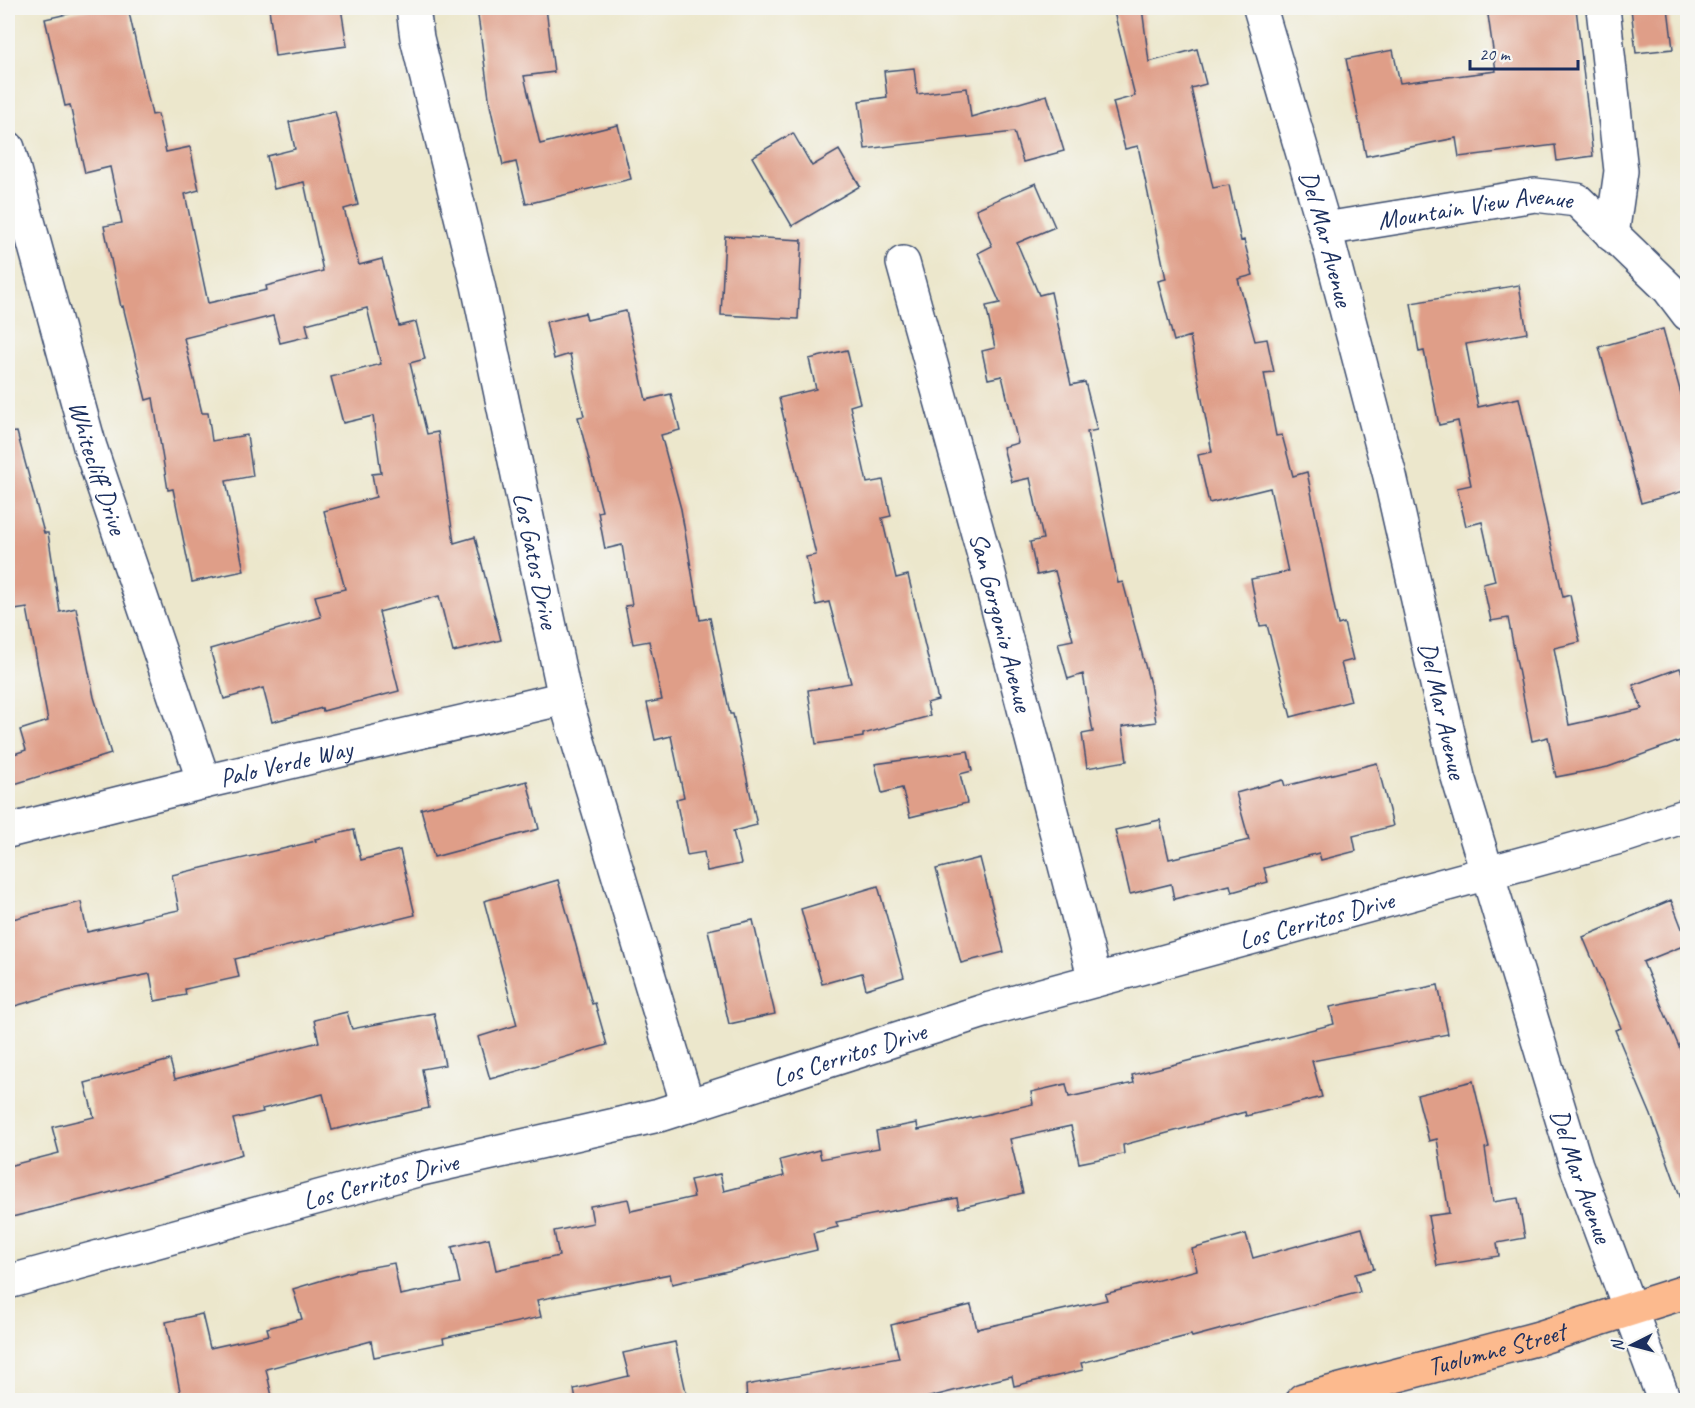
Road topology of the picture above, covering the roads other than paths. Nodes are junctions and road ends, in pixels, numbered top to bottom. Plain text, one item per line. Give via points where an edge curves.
1 (413, 8) edge
2 (1260, 8) edge
3 (1602, 8) edge
4 (8, 148) edge
5 (1325, 229) junction
6 (1612, 236) junction
7 (903, 263) dead end
8 (1688, 314) edge
9 (565, 698) junction
10 (204, 782) junction
11 (1688, 815) edge
12 (8, 831) edge
13 (1487, 872) junction
14 (1095, 980) junction
15 (688, 1106) junction
16 (8, 1282) edge
17 (1688, 1292) edge
18 (1631, 1310) junction
19 (1303, 1401) edge
20 (1664, 1401) edge

1 - 9 street, Los Gatos Drive via 478,285
2 - 5 street, Del Mar Avenue
3 - 6 street via 1621,171
4 - 10 street, Whitecliff Drive via 90,447
5 - 6 street, Mountain View Avenue via 1535,195 1577,200
5 - 13 street, Del Mar Avenue via 1390,476 1458,777
6 - 8 street, Mountain View Avenue via 1669,290
7 - 14 street, San Gorgonio Avenue
9 - 10 street, Palo Verde Way
9 - 15 street, Los Gatos Drive
10 - 12 street, Palo Verde Way
11 - 13 street, Los Cerritos Drive
13 - 14 street, Los Cerritos Drive
13 - 18 street, Del Mar Avenue via 1576,1165
14 - 15 street, Los Cerritos Drive via 990,1009
15 - 16 street, Los Cerritos Drive via 417,1170
17 - 18 main road, Tuolumne Street
18 - 19 main road, Tuolumne Street
18 - 20 street, Del Mar Avenue

